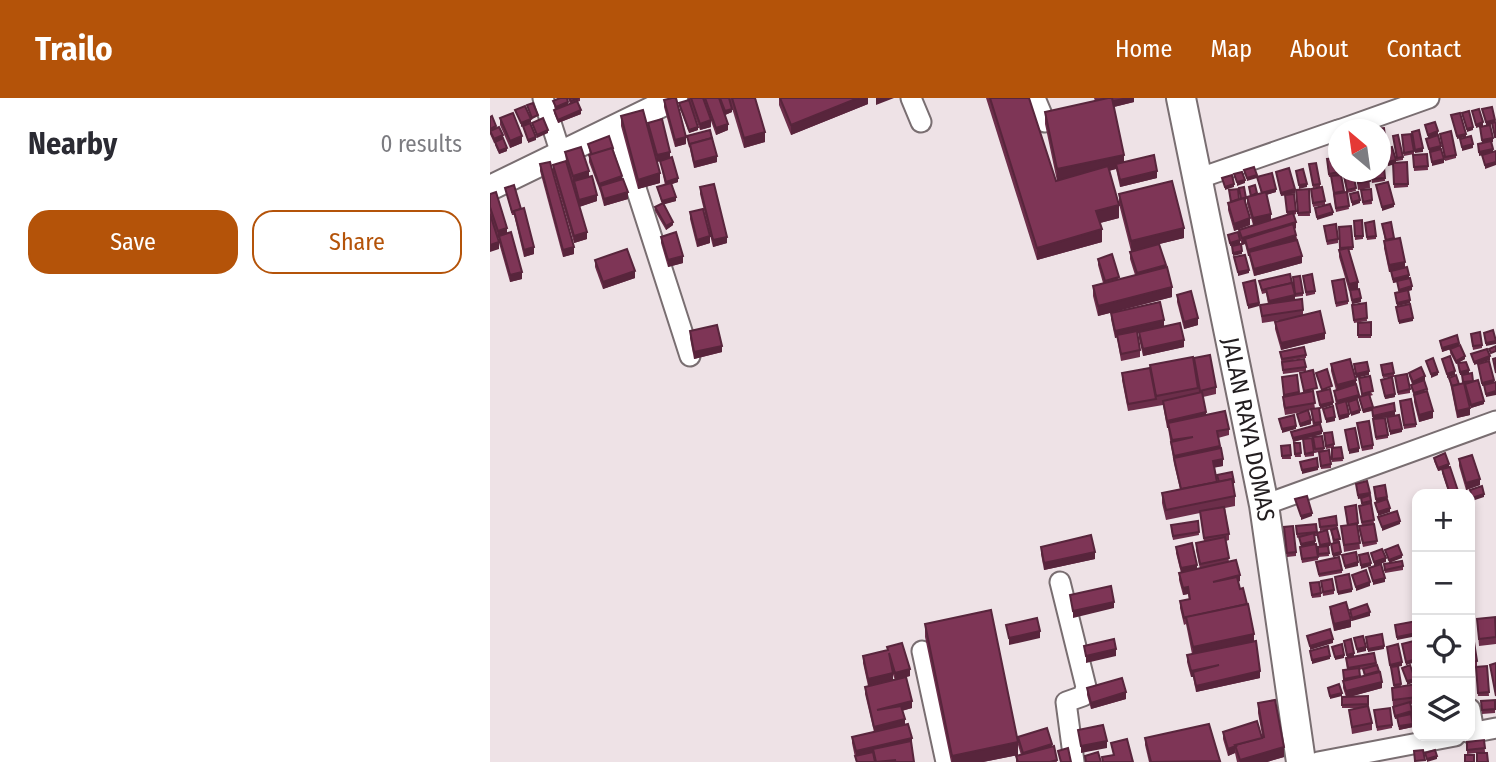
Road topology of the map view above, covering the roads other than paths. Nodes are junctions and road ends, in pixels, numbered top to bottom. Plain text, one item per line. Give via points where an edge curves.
1 (543, 98) edge
2 (675, 98) edge
3 (911, 98) edge
4 (1035, 98) edge
5 (1181, 98) edge
6 (1429, 98) edge
7 (1370, 119) edge
8 (921, 122) dead end
9 (1045, 122) edge
10 (616, 126) junction
11 (1328, 134) edge
12 (561, 154) junction
13 (1197, 179) junction
14 (490, 188) edge
15 (690, 356) edge
16 (1496, 421) edge
17 (1264, 505) junction
18 (1060, 582) dead end
19 (922, 651) dead end
20 (1496, 727) edge
21 (1475, 732) edge
22 (1429, 741) edge
23 (946, 762) edge
24 (1074, 762) edge
25 (1301, 762) edge
26 (1318, 762) edge

1 - 12 street
2 - 10 main road
3 - 8 street
4 - 9 street
5 - 13 highway, JALAN RAYA DOMAS
6 - 7 street
10 - 12 main road
10 - 15 street
11 - 13 street
12 - 14 main road
13 - 17 highway, JALAN RAYA DOMAS
16 - 17 street
17 - 25 highway, JALAN RAYA DOMAS
18 - 24 street via 1086,687 1083,696 1069,699 1065,707
19 - 23 street
20 - 21 street
22 - 26 street

